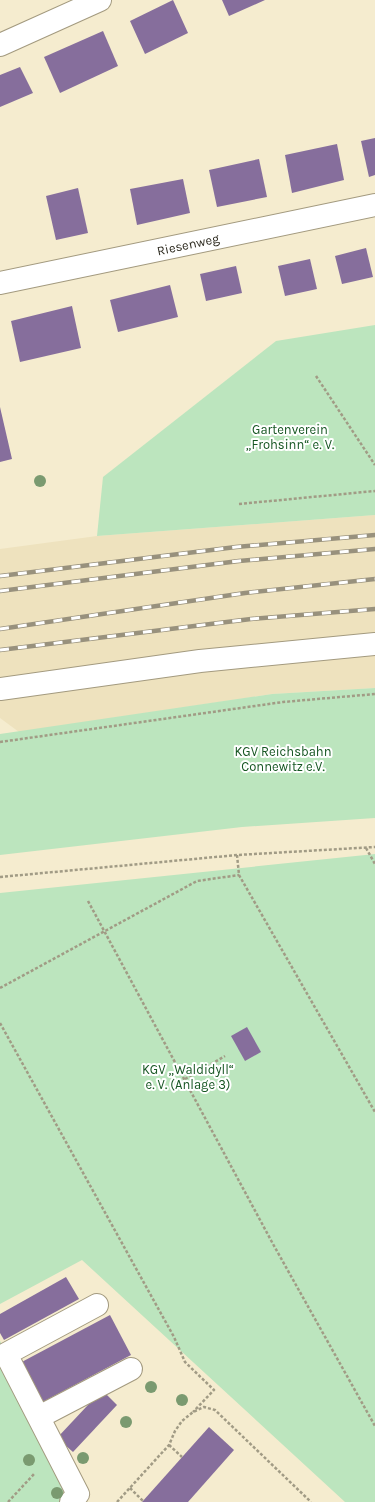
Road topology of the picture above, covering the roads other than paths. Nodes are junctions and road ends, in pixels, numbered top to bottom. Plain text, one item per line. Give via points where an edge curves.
1 (100, 0) edge
2 (0, 45) edge
3 (375, 205) edge
4 (0, 283) edge
5 (375, 644) edge
6 (0, 689) edge
7 (97, 1306) dead end
8 (131, 1369) dead end
9 (39, 1417) junction
10 (74, 1498) edge

1 - 2 street
3 - 4 street, Riesenweg
5 - 6 street via 200,661
7 - 9 street via 6,1354
8 - 9 street
9 - 10 street

